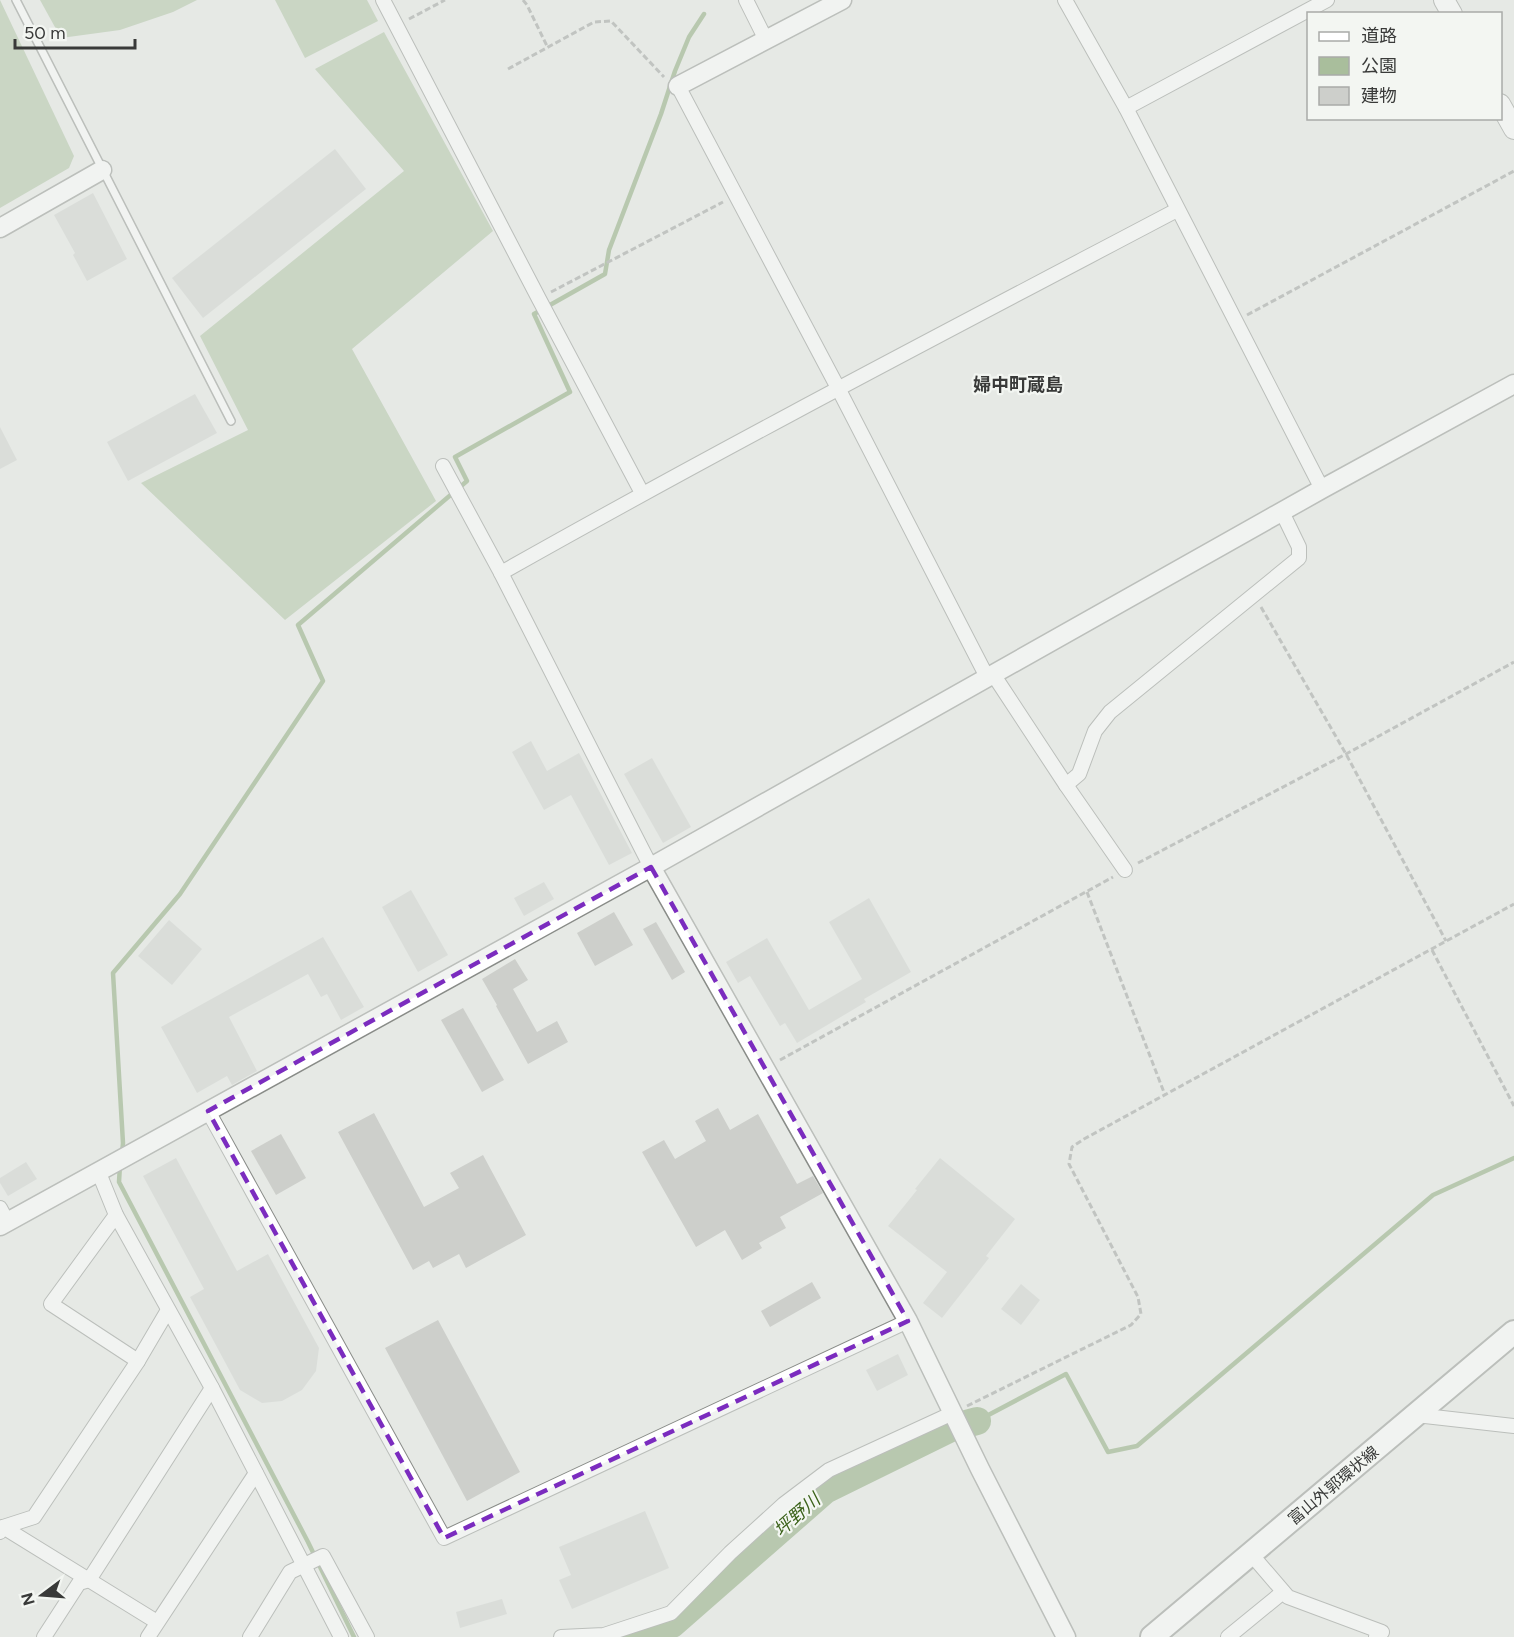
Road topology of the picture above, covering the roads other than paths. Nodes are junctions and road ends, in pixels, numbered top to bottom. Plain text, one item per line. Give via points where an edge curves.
1 (16, 0) edge
2 (383, 0) edge
3 (746, 0) edge
4 (842, 0) edge
5 (1065, 0) edge
6 (1327, 0) edge
7 (766, 40) junction
8 (678, 86) joint
9 (1126, 108) junction
10 (1502, 108) edge
11 (1514, 129) edge
12 (102, 170) junction
13 (1178, 210) junction
14 (0, 228) edge
15 (1514, 384) edge
16 (838, 388) junction
17 (231, 421) dead end
18 (443, 466) dead end
19 (1322, 489) junction
20 (642, 493) junction
21 (1282, 512) junction
22 (501, 573) junction
23 (990, 675) junction
24 (1066, 786) junction
25 (651, 867) junction
26 (1125, 870) dead end
27 (207, 1111) junction
28 (99, 1173) junction
29 (116, 1215) junction
30 (3, 1219) edge
31 (168, 1310) junction
32 (908, 1322) junction
33 (1514, 1332) edge
34 (138, 1361) junction
35 (212, 1388) junction
36 (953, 1413) junction
37 (1416, 1415) junction
38 (1514, 1426) edge
39 (256, 1473) junction
40 (2, 1529) edge
41 (1251, 1554) junction
42 (303, 1566) junction
43 (89, 1580) junction
44 (1283, 1592) junction
45 (157, 1622) junction
46 (44, 1637) edge
47 (148, 1637) edge
48 (250, 1637) edge
49 (341, 1637) edge
50 (367, 1637) edge
51 (561, 1637) edge
52 (1066, 1637) edge
53 (1152, 1637) edge
54 (1228, 1637) edge
55 (1376, 1637) edge

1 - 12 lane
2 - 20 street
3 - 7 street
4 - 7 street
5 - 9 street
6 - 9 street
7 - 8 street
8 - 16 street
9 - 13 street
10 - 11 main road
12 - 14 street
12 - 17 lane
13 - 16 street
13 - 19 street
15 - 19 street
16 - 20 street
16 - 23 street
18 - 22 street
19 - 21 street
20 - 22 street
21 - 23 street
21 - 24 street via 1299,547 1299,558 1110,712 1095,731 1079,774
22 - 25 street
23 - 24 street
23 - 25 street
24 - 26 street
25 - 27 street
25 - 32 street
27 - 28 street
27 - 32 street via 444,1538
28 - 29 street
28 - 30 street
29 - 31 street
29 - 34 street via 51,1304
31 - 34 street
31 - 35 street
32 - 36 street
33 - 37 main road, 富山外郭環状線
34 - 40 street via 34,1517
35 - 39 street
35 - 43 street
36 - 51 street via 829,1470 784,1504 671,1613 604,1635
36 - 52 street
37 - 38 street
37 - 41 main road, 富山外郭環状線
39 - 42 street
39 - 45 street
40 - 43 street
41 - 44 street
41 - 53 main road, 富山外郭環状線
42 - 48 street via 290,1572
42 - 49 street
42 - 50 street via 323,1557
43 - 45 street
43 - 46 street via 79,1583
44 - 54 street
44 - 55 street via 1382,1632
45 - 47 street

